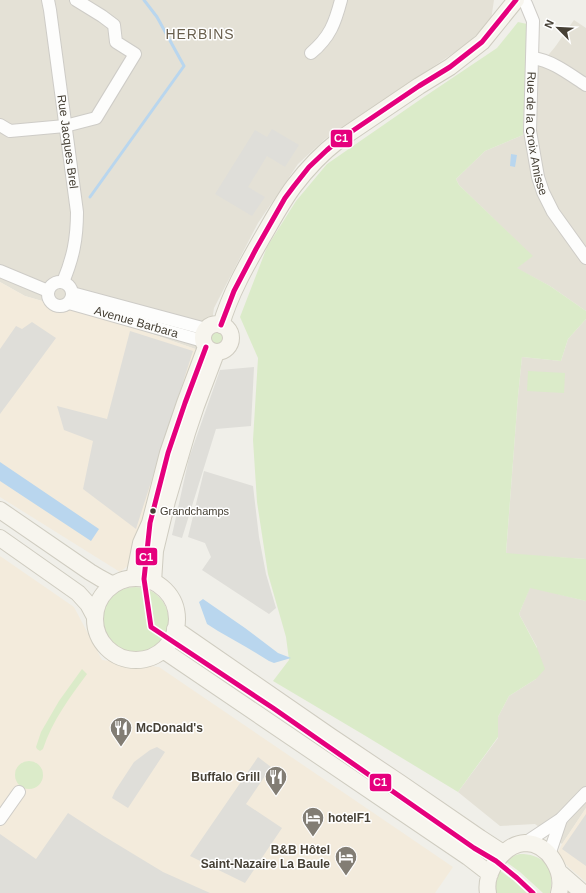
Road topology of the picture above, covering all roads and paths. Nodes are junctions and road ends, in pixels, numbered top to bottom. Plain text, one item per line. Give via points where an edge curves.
1 (48, 0) edge
2 (76, 0) edge
3 (341, 0) edge
4 (516, 0) edge
5 (522, 0) edge
6 (311, 53) dead end
7 (533, 58) junction
8 (586, 85) edge
9 (0, 125) edge
10 (65, 126) junction
11 (586, 258) edge
12 (0, 271) edge
13 (63, 282) junction
14 (48, 291) junction
15 (71, 298) junction
16 (210, 339) junction
17 (0, 510) edge
18 (0, 538) edge
19 (134, 578) junction
20 (153, 582) junction
21 (113, 585) junction
22 (95, 617) junction
23 (175, 629) junction
24 (163, 650) junction
25 (19, 792) dead end
26 (586, 793) edge
27 (0, 819) edge
28 (561, 819) junction
29 (525, 843) junction
30 (504, 852) junction
31 (549, 854) junction
32 (559, 872) junction
33 (490, 874) junction
34 (488, 893) edge
35 (559, 893) edge
36 (583, 893) edge

1 - 10 street, Rue Jacques Brel
2 - 10 street via 114,25 116,42 135,54 96,118
3 - 6 street via 330,32
4 - 16 main road via 482,42 450,67 327,149 310,166 274,216
5 - 7 street, Rue de la Croix Amisse via 533,21
7 - 8 street via 557,66
7 - 11 street, Rue de la Croix Amisse via 530,131 538,177 552,212
9 - 10 street via 10,131
10 - 13 street, Rue Jacques Brel via 77,212 77,230 75,248
12 - 14 street
13 - 14 street via 55,283
13 - 15 street via 69,286
14 - 15 street via 48,300 58,307 66,305
15 - 16 street, Avenue Barbara
16 - 19 main road via 168,453 150,523 141,543
16 - 20 main road via 196,406 166,501 155,553
17 - 21 main road
18 - 22 main road via 78,593
19 - 20 main road
19 - 21 main road
20 - 23 main road via 170,596 176,612
21 - 22 main road via 102,596
22 - 24 main road via 98,636 109,650 117,655 141,660
23 - 24 main road
23 - 30 main road
24 - 33 main road
25 - 27 street
26 - 28 street
28 - 29 street
28 - 31 street
29 - 30 main road
29 - 31 main road
30 - 33 main road
31 - 32 main road
32 - 35 main road
32 - 36 main road
33 - 34 main road

